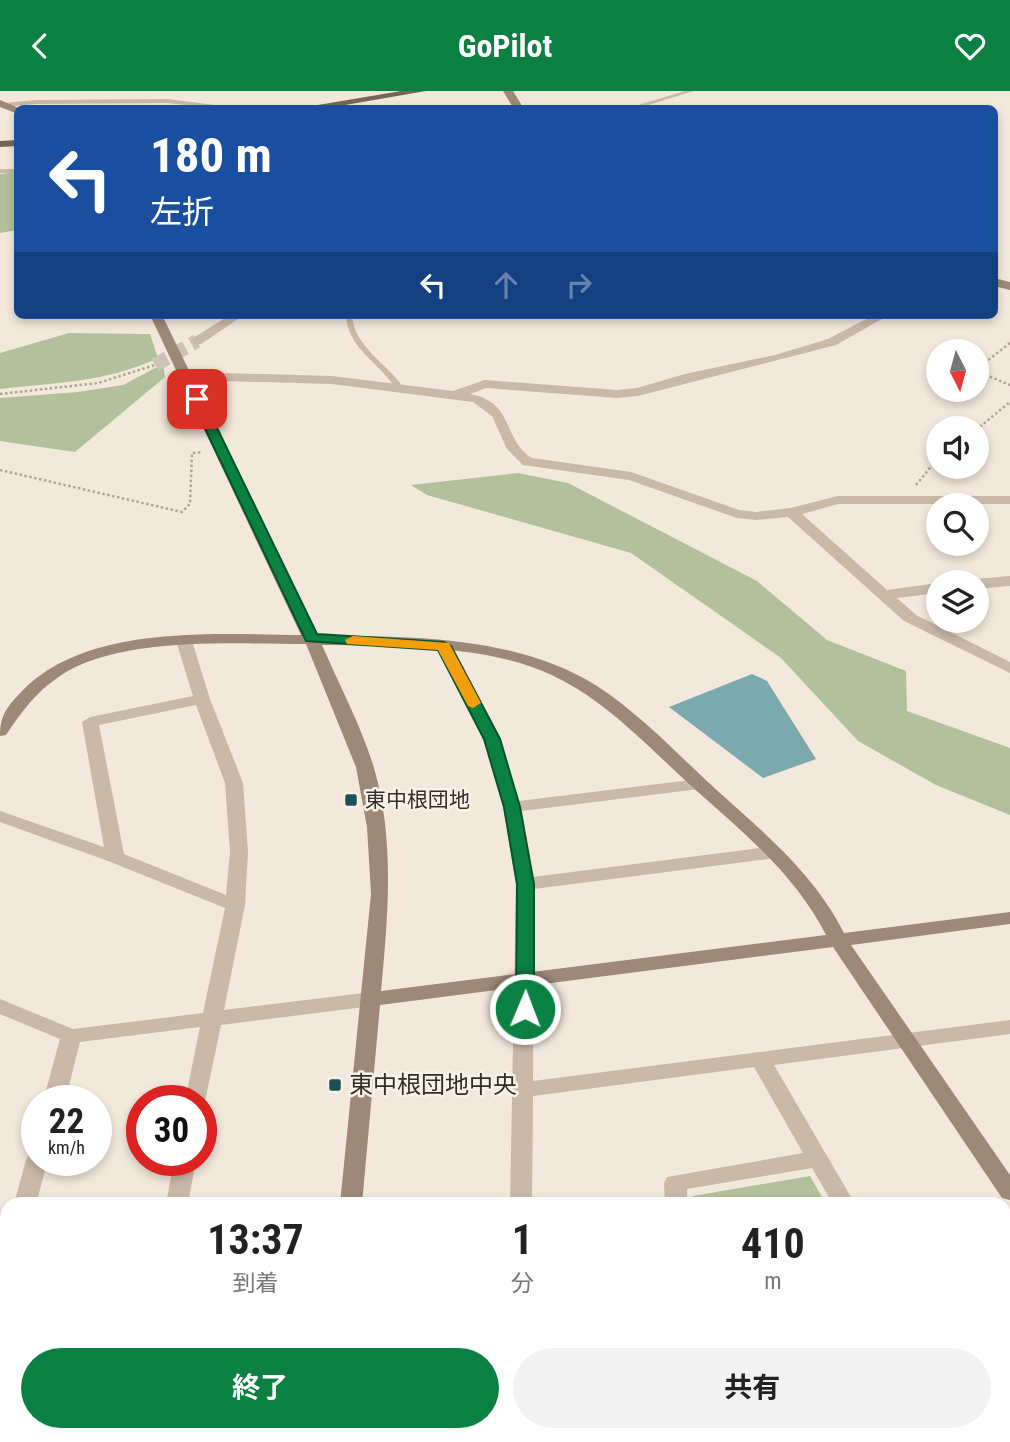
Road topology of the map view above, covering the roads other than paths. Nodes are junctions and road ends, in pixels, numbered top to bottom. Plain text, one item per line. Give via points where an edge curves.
1 (421, 91) edge
2 (691, 91) edge
3 (1, 104) edge
4 (206, 105) edge
5 (326, 105) edge
6 (641, 105) edge
7 (158, 319) edge
8 (232, 319) edge
9 (350, 319) edge
10 (875, 319) edge
11 (197, 341) tunnel mouth
12 (186, 376) junction
13 (399, 387) junction
14 (455, 395) junction
15 (1010, 500) edge
16 (791, 512) junction
17 (1010, 581) edge
18 (989, 583) edge
19 (926, 590) edge
20 (884, 595) junction
21 (312, 638) junction
22 (184, 641) junction
23 (444, 646) junction
24 (1010, 668) edge
25 (202, 699) junction
26 (0, 731) edge
27 (699, 784) junction
28 (512, 807) junction
29 (0, 816) edge
30 (775, 852) junction
31 (115, 857) junction
32 (525, 884) junction
33 (235, 905) junction
34 (1010, 918) edge
35 (838, 940) junction
36 (526, 982) junction
37 (372, 999) junction
38 (0, 1006) edge
39 (212, 1019) junction
40 (1010, 1027) edge
41 (71, 1036) junction
42 (905, 1038) junction
43 (760, 1059) junction
44 (58, 1085) edge
45 (200, 1085) edge
46 (523, 1090) junction
47 (818, 1159) junction
48 (33, 1176) edge
49 (182, 1176) edge
50 (1010, 1192) edge
51 (27, 1197) edge
52 (178, 1197) edge
53 (352, 1197) edge
54 (522, 1197) edge
55 (676, 1197) edge
56 (840, 1197) edge

1 - 5 main road
2 - 6 lane
3 - 4 lane via 167,101
7 - 12 street
8 - 11 street
9 - 13 lane via 361,345
10 - 14 street via 832,342 638,392 485,384
12 - 13 street
12 - 21 street
13 - 14 street
14 - 16 street via 493,408 514,452 527,462 631,475 721,511 756,516
15 - 16 street via 838,500
16 - 20 street
17 - 18 street
19 - 20 street
20 - 24 street via 910,618
21 - 22 street
21 - 23 street
21 - 37 street via 365,767 372,799 380,894
22 - 25 street
22 - 26 street via 144,644 79,659 30,690
23 - 27 street via 525,659 584,684
23 - 28 street via 492,739
25 - 31 street via 90,722
25 - 33 street via 234,783 239,852
27 - 28 street
27 - 30 street
28 - 32 street
29 - 31 street
30 - 32 street
30 - 35 street via 828,920
31 - 33 street
32 - 36 street
33 - 39 street
34 - 35 street
35 - 36 street
35 - 42 street
36 - 37 street
36 - 46 street
37 - 39 street
37 - 53 street
38 - 41 street
39 - 41 street
39 - 45 street
40 - 42 street
41 - 44 street
42 - 43 street
42 - 50 street
43 - 46 street
43 - 47 street
46 - 54 street
47 - 55 street via 675,1183
47 - 56 street
48 - 51 street
49 - 52 street

